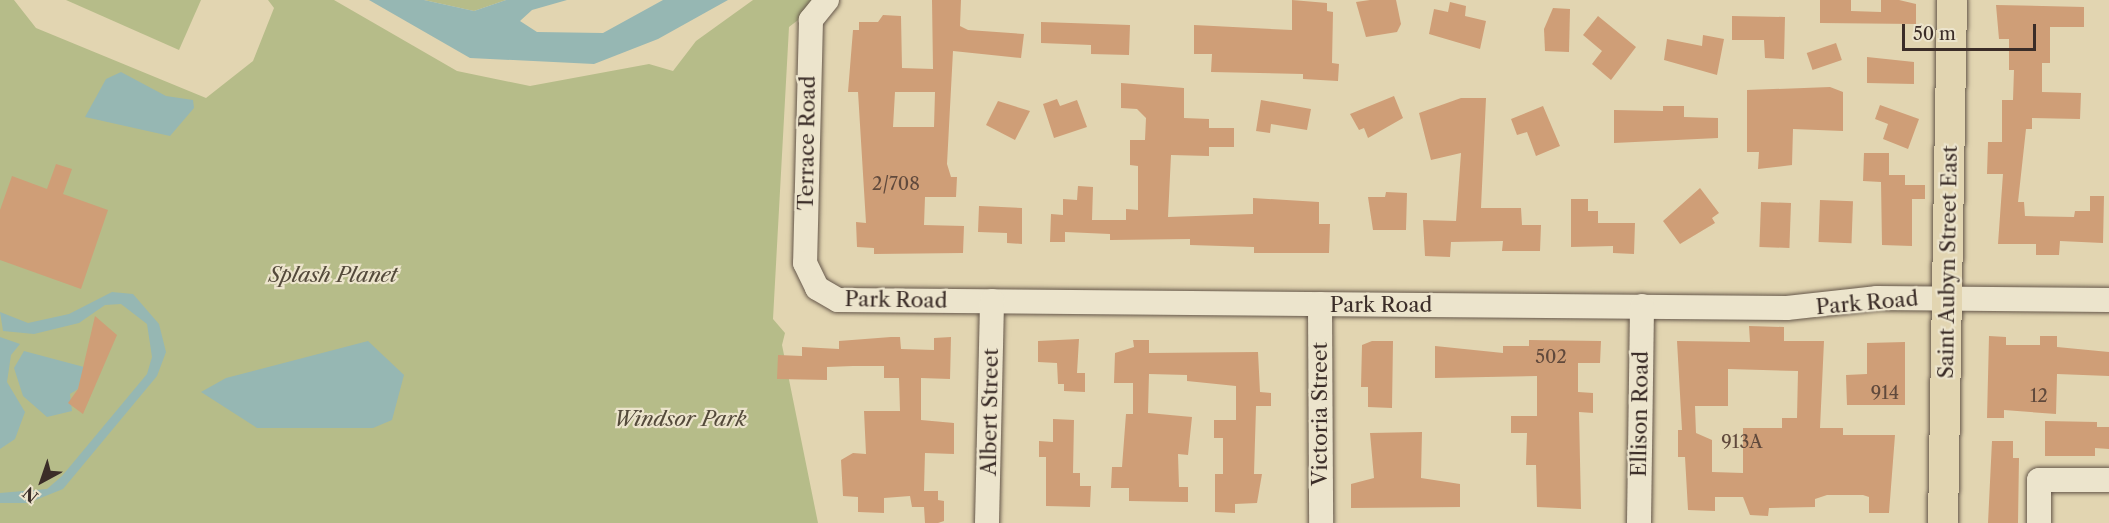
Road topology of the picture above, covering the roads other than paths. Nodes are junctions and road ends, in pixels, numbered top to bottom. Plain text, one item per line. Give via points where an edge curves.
1 (827, 0) edge
2 (1952, 0) edge
3 (817, 288) joint
4 (1948, 298) junction
5 (2109, 300) edge
6 (992, 301) junction
7 (1320, 304) junction
8 (1641, 306) junction
9 (2109, 480) edge
10 (987, 523) edge
11 (1321, 523) edge
12 (1639, 523) edge
13 (1943, 523) edge
14 (2039, 523) edge

1 - 3 street, Terrace Road via 811,20 809,38 805,262
2 - 4 main road, Saint Aubyn Street East
3 - 6 street, Park Road via 838,300
4 - 5 street, Park Road
4 - 8 street, Park Road via 1876,298 1810,308
4 - 13 main road, Saint Aubyn Street East
6 - 7 street, Park Road
6 - 10 street, Albert Street
7 - 8 street, Park Road
7 - 11 street, Victoria Street
8 - 12 street, Ellison Road
9 - 14 street via 2039,480

